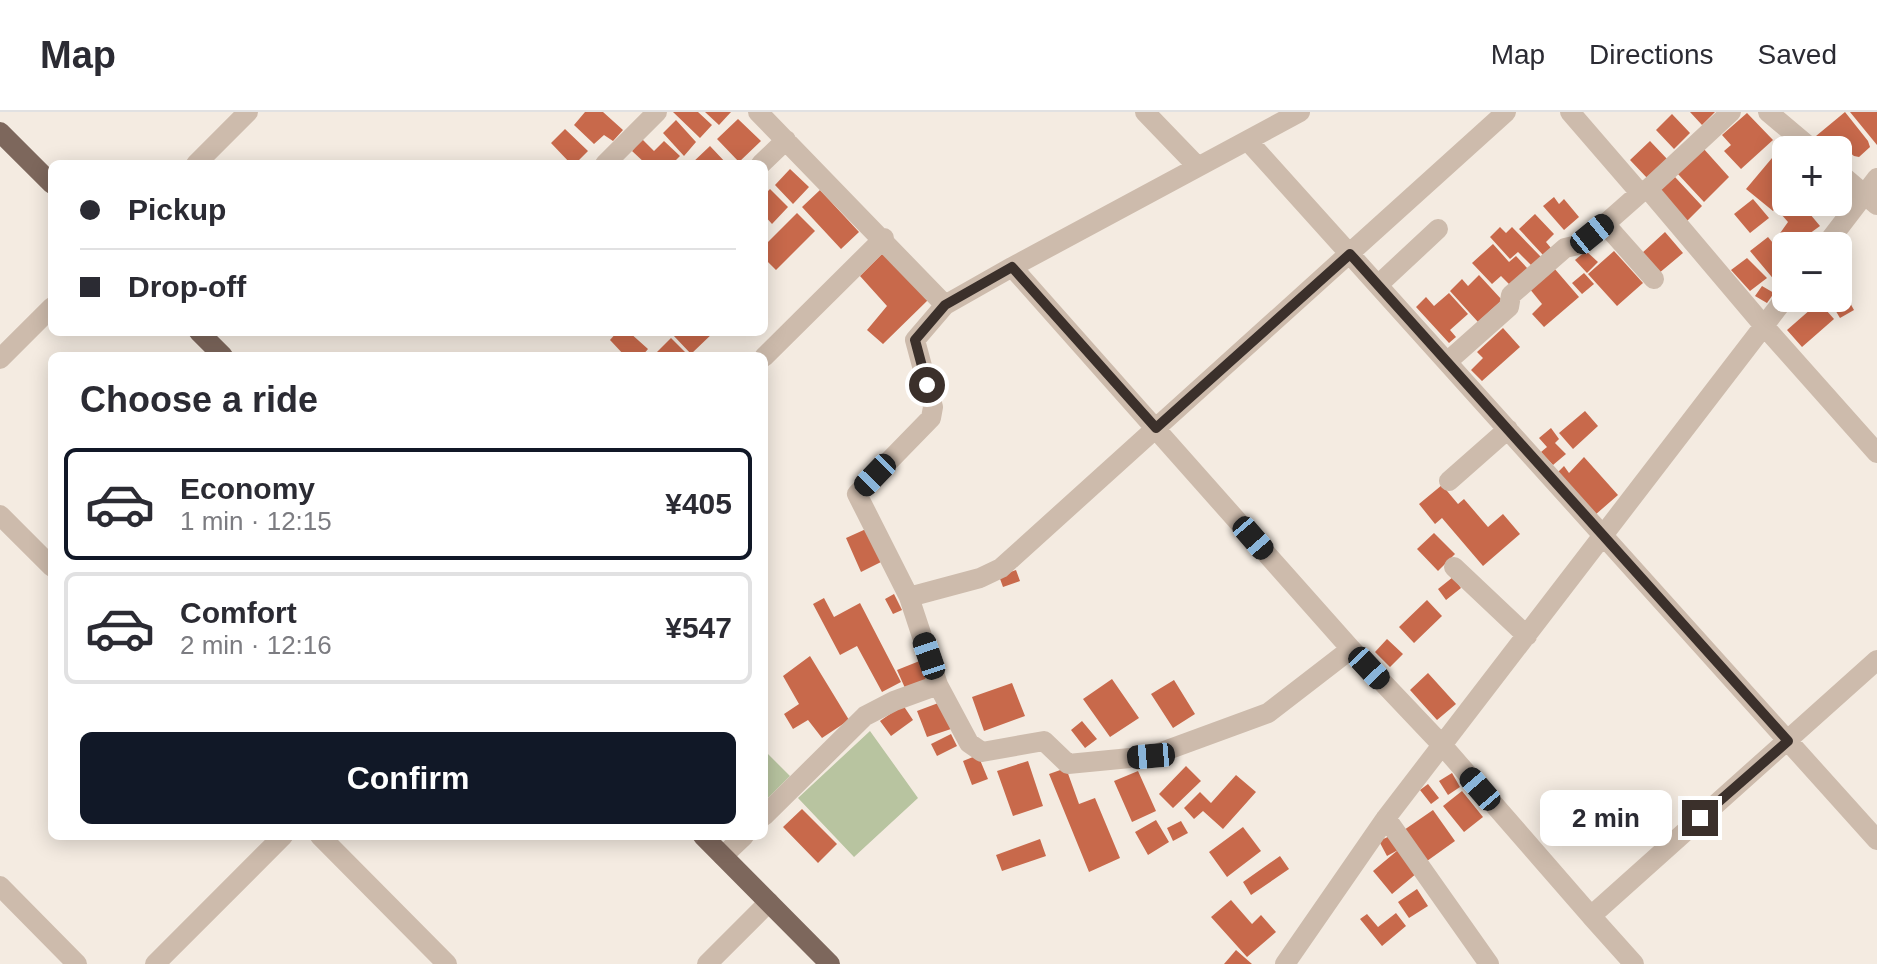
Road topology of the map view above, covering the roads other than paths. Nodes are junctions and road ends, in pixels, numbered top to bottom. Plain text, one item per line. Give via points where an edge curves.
1 (248, 112) edge
2 (657, 112) edge
3 (758, 112) edge
4 (1145, 112) edge
5 (1300, 112) edge
6 (1506, 112) edge
7 (1570, 112) edge
8 (1731, 112) edge
9 (1768, 112) edge
10 (0, 132) edge
11 (1796, 136) edge
12 (786, 140) junction
13 (1248, 141) junction
14 (200, 160) edge
15 (609, 160) edge
16 (765, 160) edge
17 (1198, 167) junction
18 (48, 180) edge
19 (1852, 180) edge
20 (1644, 191) junction
21 (1873, 192) edge
22 (1605, 224) junction
23 (1438, 229) dead end
24 (1837, 232) edge
25 (884, 238) junction
26 (1350, 254) junction
27 (1012, 267) junction
28 (1654, 279) dead end
29 (1378, 285) junction
30 (945, 305) junction
31 (48, 311) edge
32 (1775, 312) edge
33 (1764, 326) junction
34 (203, 336) edge
35 (219, 352) edge
36 (768, 353) edge
37 (0, 359) edge
38 (1447, 362) junction
39 (1156, 428) junction
40 (1508, 429) junction
41 (1877, 453) edge
42 (1449, 481) dead end
43 (0, 515) edge
44 (1603, 537) junction
45 (48, 563) edge
46 (1454, 567) dead end
47 (909, 597) junction
48 (1527, 636) junction
49 (1351, 649) junction
50 (1877, 660) edge
51 (938, 685) junction
52 (1788, 741) junction
53 (1443, 746) junction
54 (768, 812) edge
55 (1386, 818) junction
56 (279, 840) edge
57 (324, 840) edge
58 (707, 840) edge
59 (740, 840) edge
60 (1877, 840) edge
61 (723, 856) junction
62 (0, 886) edge
63 (769, 902) junction
64 (1591, 916) junction
65 (1294, 960) edge
66 (1482, 961) edge
67 (77, 964) edge
68 (155, 964) edge
69 (447, 964) edge
70 (707, 964) edge
71 (830, 964) edge
72 (1634, 964) edge

1 - 14 street
2 - 15 street
3 - 12 street
4 - 17 street
5 - 13 street
6 - 26 street
7 - 20 street
8 - 20 street
9 - 11 street
10 - 18 main road
12 - 16 street
12 - 25 street
13 - 17 street
13 - 26 street
17 - 27 street
19 - 21 street
20 - 22 street
20 - 33 street
21 - 24 street
22 - 28 street
22 - 38 street via 1554,257 1511,295 1509,307
23 - 29 street
25 - 30 street
25 - 36 street
26 - 29 street
26 - 39 street
27 - 30 street
27 - 39 street
29 - 38 street
30 - 47 street via 915,340 933,407 931,418 857,494
31 - 37 street
32 - 33 street
33 - 41 street
33 - 44 street
34 - 35 main road
38 - 40 street
39 - 47 street via 1001,568
39 - 49 street
40 - 42 street
40 - 44 street
43 - 45 street
44 - 48 street
44 - 52 street
46 - 48 street
47 - 51 street
48 - 53 street
49 - 51 street via 1268,713 1151,756 1082,763 1068,764 1044,741 982,752 969,743
49 - 53 street
50 - 52 street
51 - 54 street via 865,716
52 - 60 street
52 - 64 street
53 - 55 street
53 - 64 street
55 - 65 street
55 - 66 street
56 - 68 street
57 - 69 street
58 - 61 main road
59 - 61 street
61 - 63 main road
62 - 67 street
63 - 70 street
63 - 71 main road
64 - 72 street

